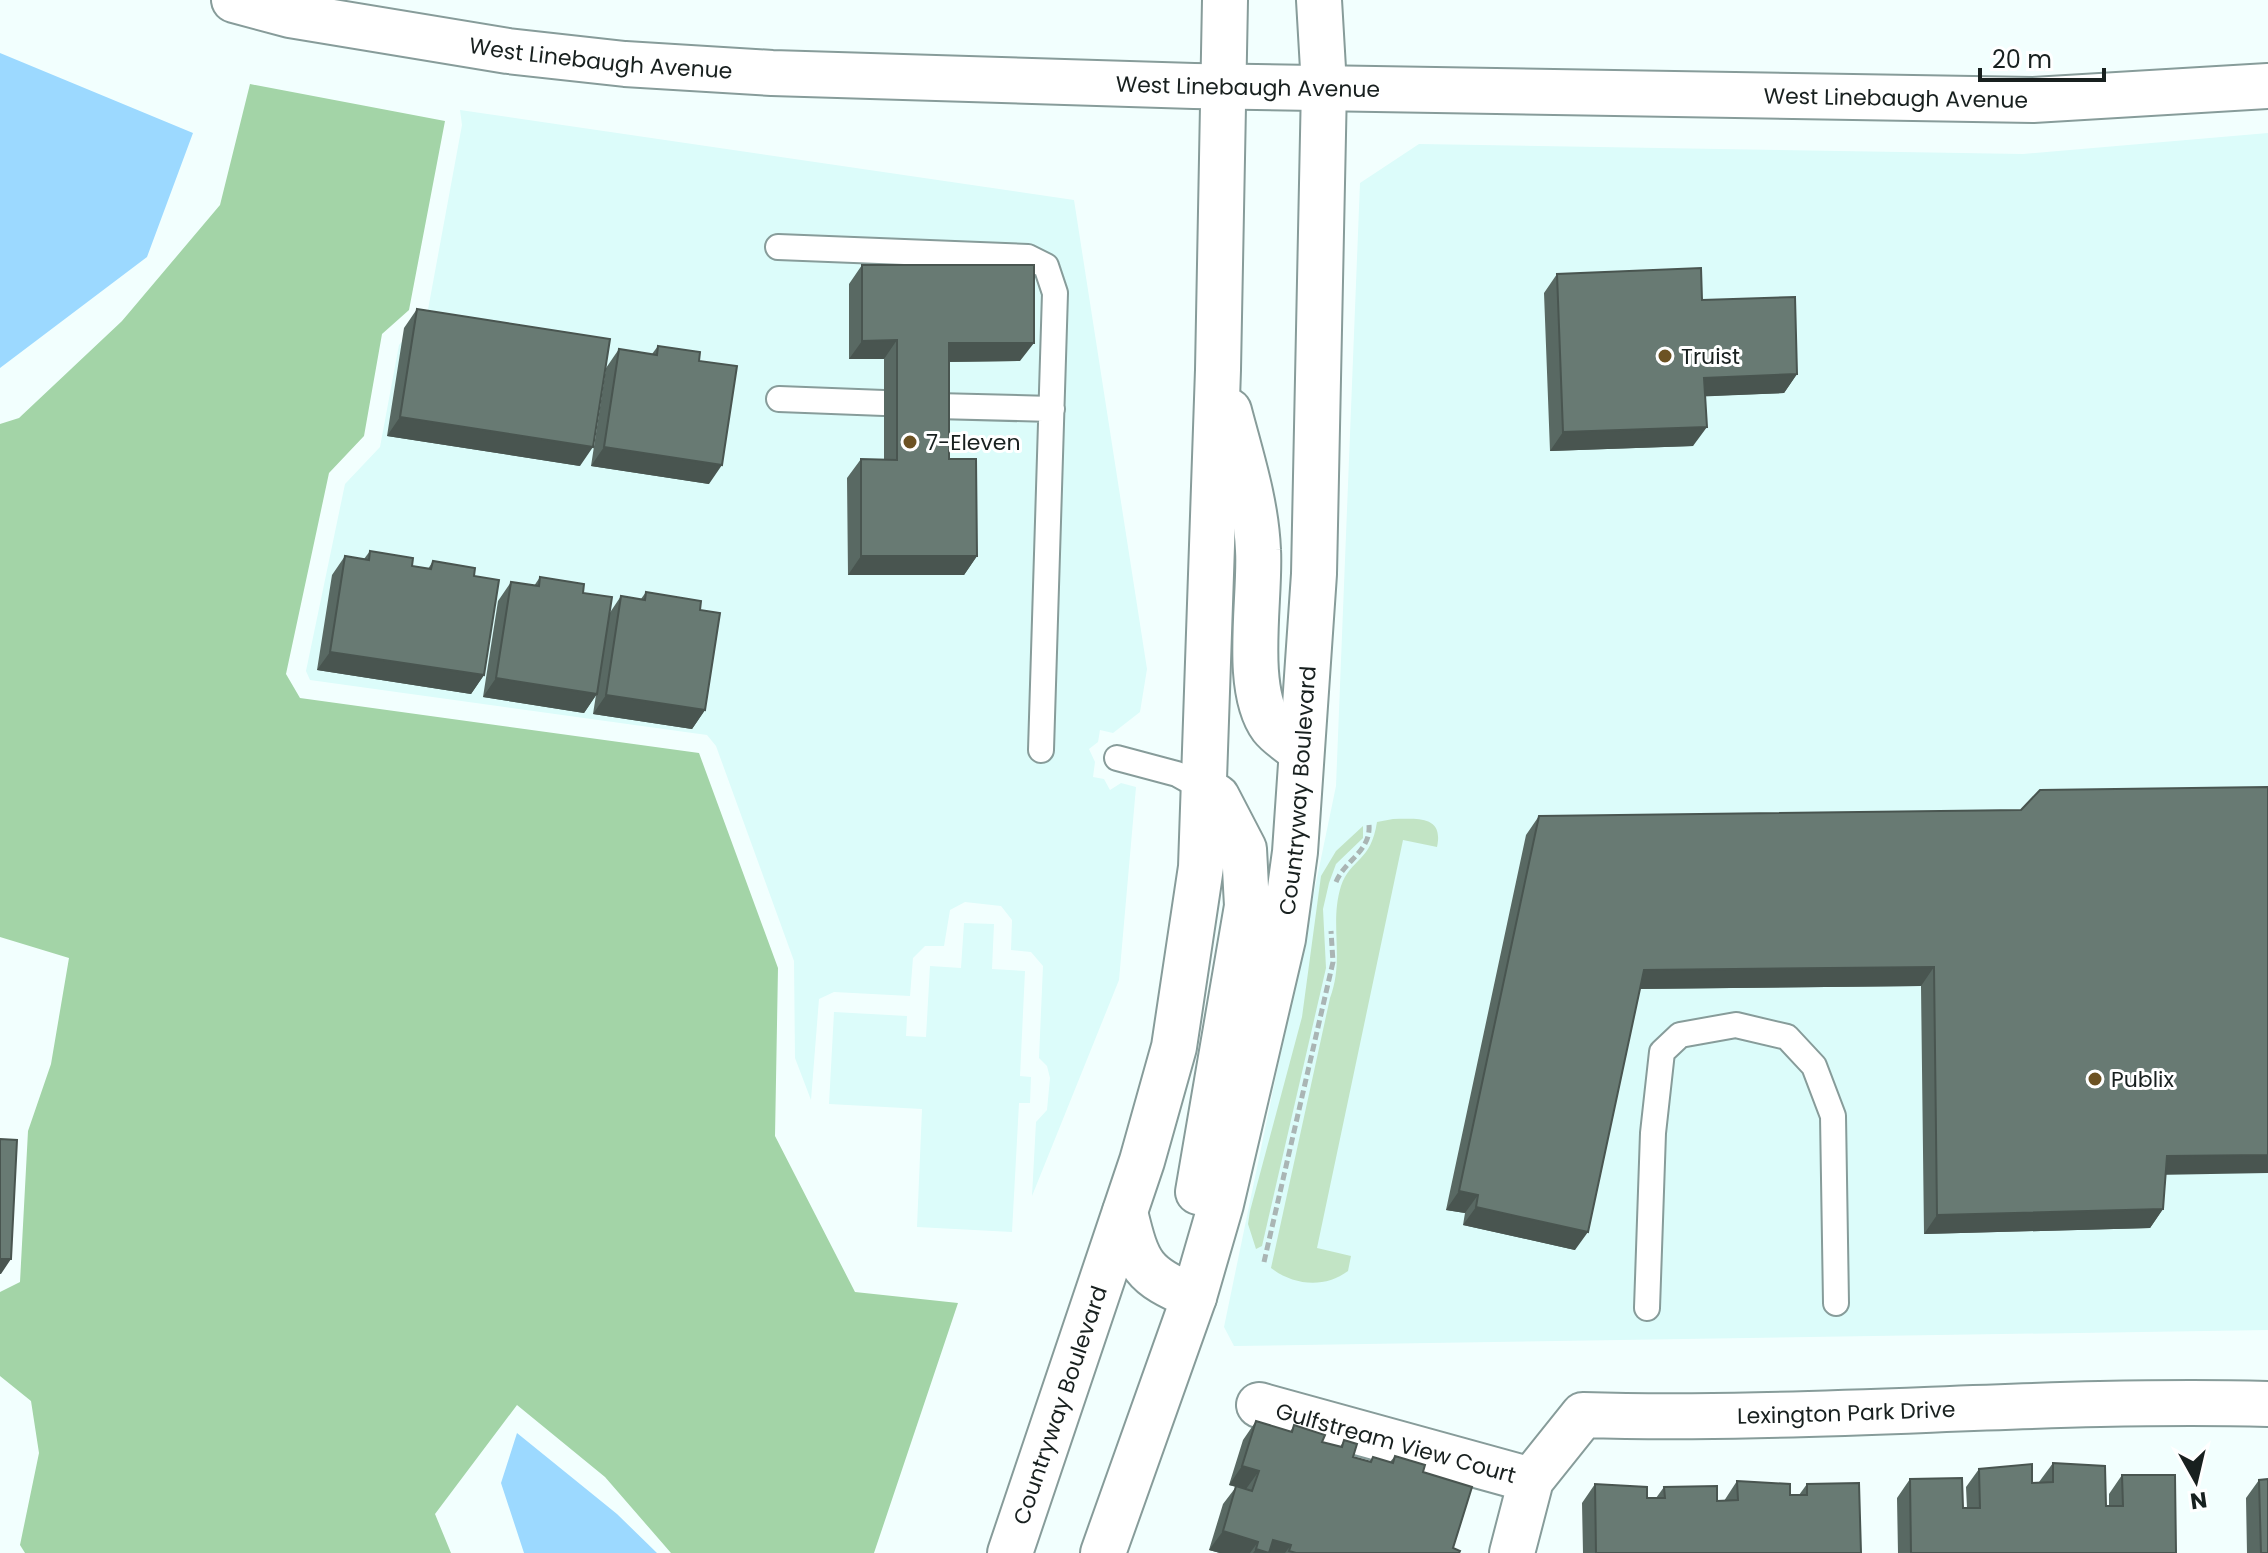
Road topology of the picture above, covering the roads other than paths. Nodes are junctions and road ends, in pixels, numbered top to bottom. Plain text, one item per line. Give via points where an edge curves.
1 (234, 0) edge
2 (1225, 0) edge
3 (1319, 0) edge
4 (1225, 86) junction
5 (1324, 86) junction
6 (2268, 86) edge
7 (778, 247) dead end
8 (1218, 370) junction
9 (779, 399) dead end
10 (884, 403) dead end
11 (936, 406) edge
12 (1052, 409) junction
13 (1041, 750) dead end
14 (1301, 751) junction
15 (1117, 758) dead end
16 (1204, 789) junction
17 (1125, 1212) junction
18 (1199, 1277) junction
19 (1836, 1303) dead end
20 (1647, 1308) dead end
21 (2268, 1404) edge
22 (1259, 1405) dead end
23 (1531, 1480) junction
24 (1010, 1553) edge
25 (1103, 1553) edge
26 (1512, 1553) edge

1 - 4 street, West Linebaugh Avenue via 290,15 508,51 625,64
2 - 4 street, Countryway Boulevard
3 - 5 street, Countryway Boulevard
4 - 5 street, West Linebaugh Avenue
4 - 8 street, Countryway Boulevard
5 - 6 street, West Linebaugh Avenue via 2033,100
5 - 14 street, Countryway Boulevard via 1314,574
7 - 12 lane via 1028,257 1046,266 1055,293
8 - 14 street via 1256,521 1255,637 1261,698 1272,726
8 - 16 street, Countryway Boulevard
9 - 10 lane
11 - 12 lane
12 - 13 lane
14 - 18 street, Countryway Boulevard via 1283,939
15 - 16 lane via 1177,774
16 - 17 street, Countryway Boulevard via 1201,867 1174,1047
16 - 18 street via 1217,797 1244,849 1247,906 1194,1221
17 - 18 street via 1134,1250 1156,1281
17 - 24 street, Countryway Boulevard
18 - 25 street, Countryway Boulevard
19 - 20 lane via 1833,1116 1814,1066 1787,1037 1736,1025 1680,1035 1662,1052 1653,1133
21 - 23 street, Lexington Park Drive via 1583,1415
22 - 23 street, Gulfstream View Court
23 - 26 street, Lexington Park Drive

